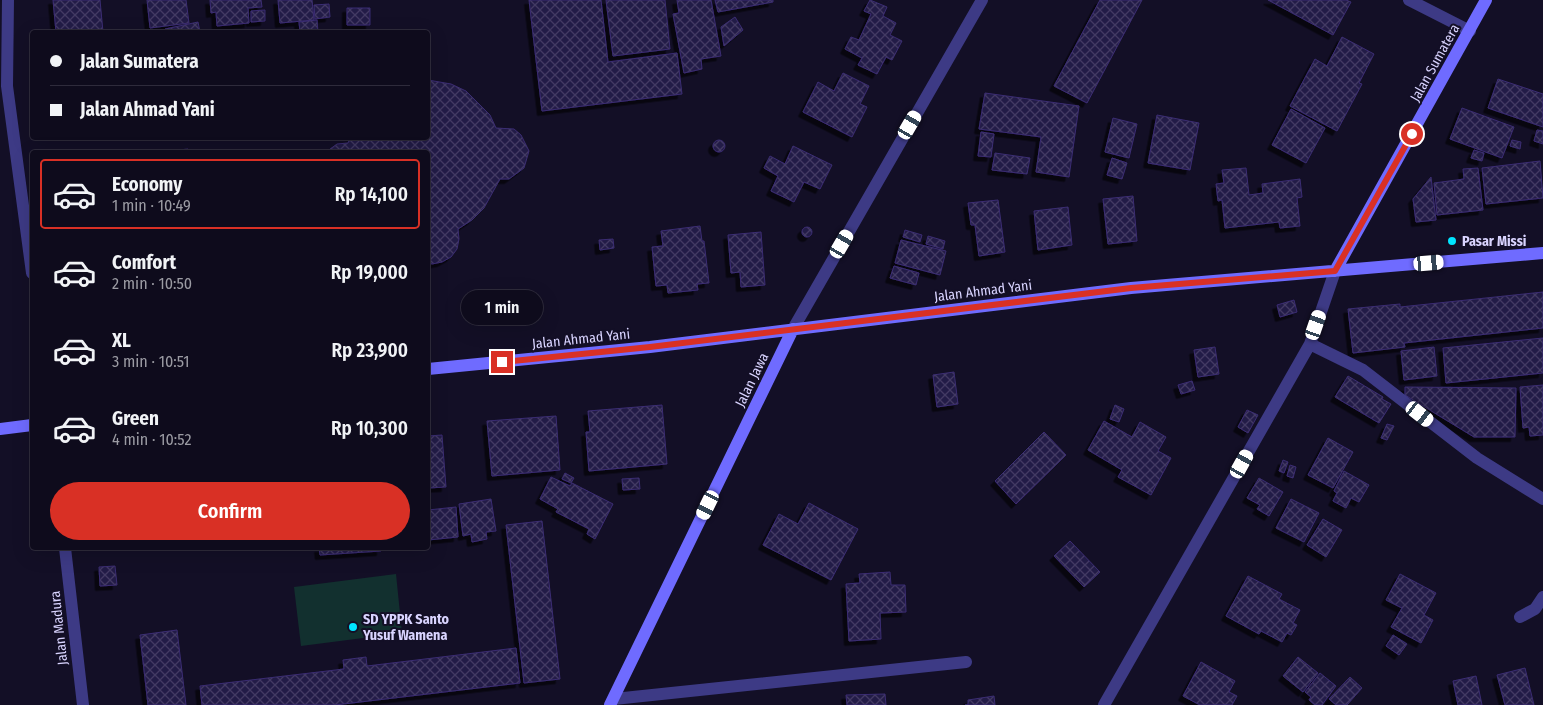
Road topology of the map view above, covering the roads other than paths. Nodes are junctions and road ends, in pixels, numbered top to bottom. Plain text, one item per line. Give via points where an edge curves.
1 (8, 0) edge
2 (982, 0) edge
3 (1409, 0) edge
4 (1486, 0) edge
5 (1470, 31) junction
6 (1543, 253) edge
7 (30, 258) edge
8 (1335, 271) junction
9 (793, 329) junction
10 (1310, 344) junction
11 (430, 369) edge
12 (30, 425) edge
13 (0, 429) edge
14 (1543, 499) edge
15 (65, 550) edge
16 (1543, 597) edge
17 (1520, 617) dead end
18 (966, 662) dead end
19 (612, 702) edge
20 (83, 705) edge
21 (1104, 705) edge

1 - 7 street via 7,86
2 - 9 street, Jalan Jawa
3 - 5 street
4 - 5 main road, Jalan Sumatera
5 - 8 main road, Jalan Sumatera
6 - 8 main road, Jalan Ahmad Yani
8 - 9 main road, Jalan Ahmad Yani via 1131,288
8 - 10 street
9 - 11 main road, Jalan Ahmad Yani
9 - 19 main road, Jalan Jawa
10 - 14 street via 1363,370 1477,458
10 - 21 street
12 - 13 main road
15 - 20 street, Jalan Madura
16 - 17 street via 1535,609
18 - 19 street

